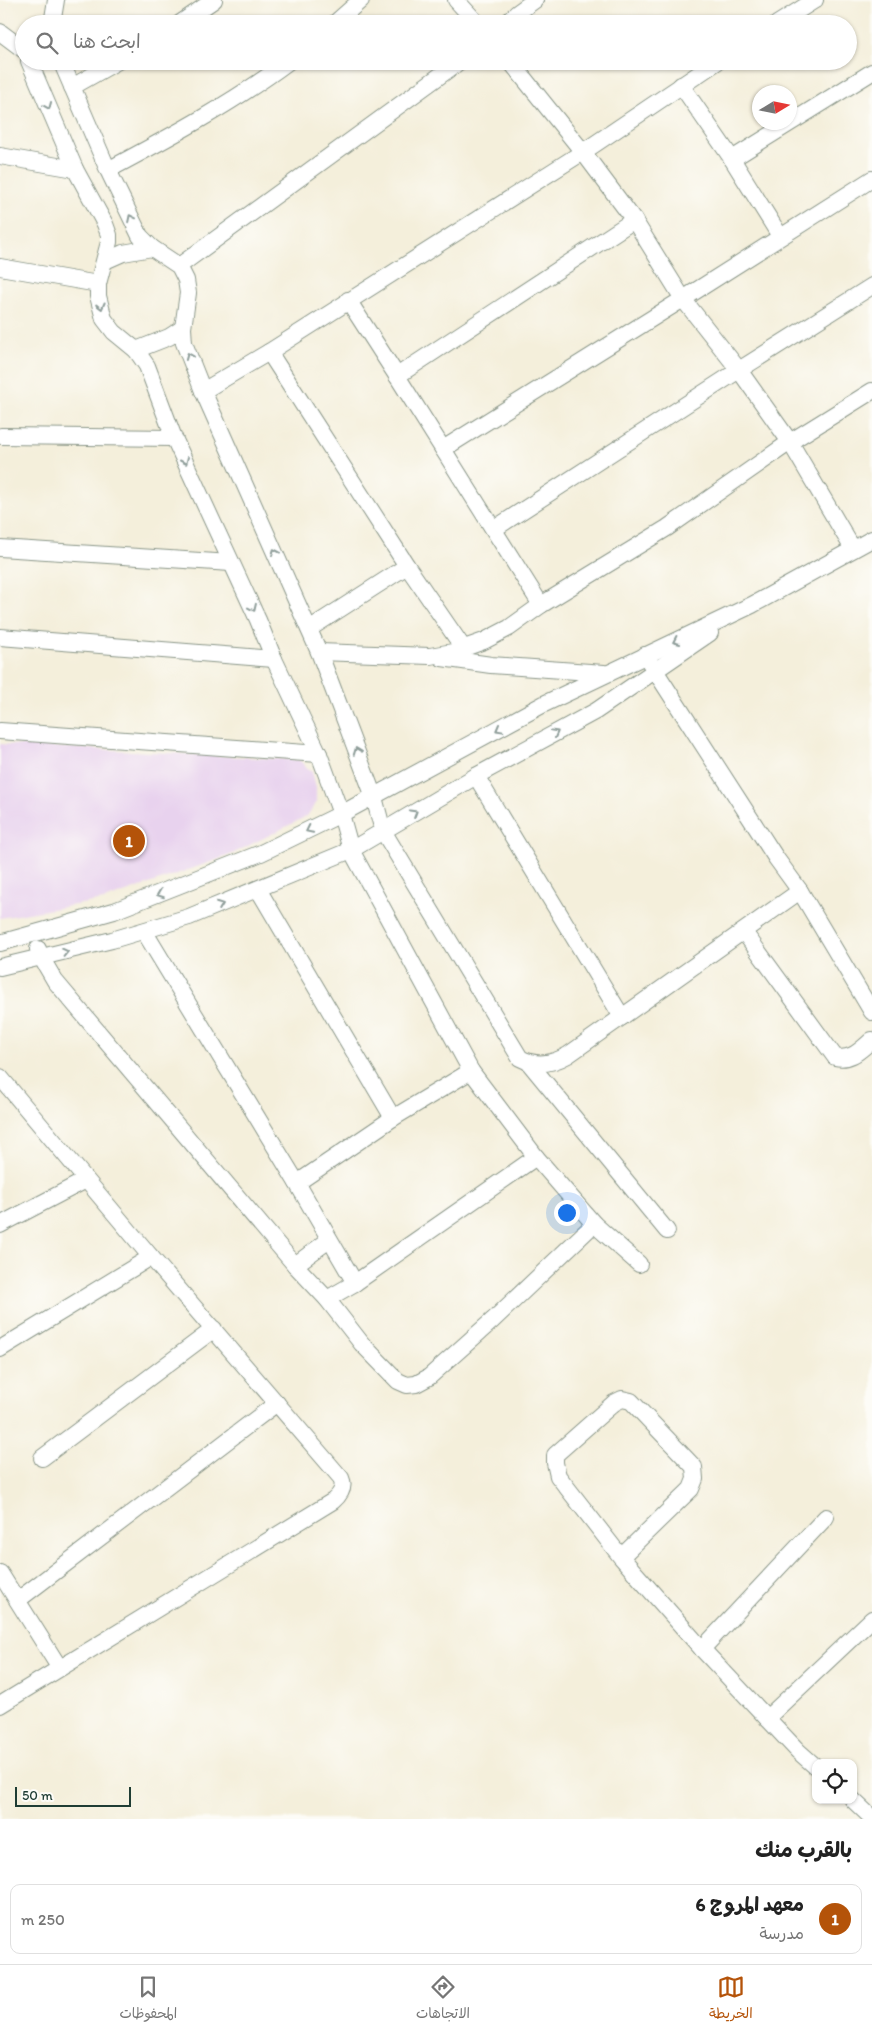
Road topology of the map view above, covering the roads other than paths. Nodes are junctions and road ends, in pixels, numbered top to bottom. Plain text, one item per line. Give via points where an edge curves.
1 (56, 0) edge
2 (214, 0) edge
3 (361, 0) edge
4 (456, 0) edge
5 (535, 0) edge
6 (815, 0) edge
7 (516, 12) edge
8 (54, 15) edge
9 (192, 15) edge
10 (344, 15) edge
11 (470, 15) edge
12 (792, 15) edge
13 (0, 32) edge
14 (15, 42) edge
15 (33, 70) edge
16 (65, 70) edge
17 (103, 70) edge
18 (277, 70) edge
19 (448, 70) edge
20 (517, 70) edge
21 (704, 70) edge
22 (872, 72) edge
23 (681, 85) junction
24 (72, 88) junction
25 (583, 152) junction
26 (0, 156) edge
27 (732, 159) junction
28 (75, 169) junction
29 (108, 170) junction
30 (872, 178) edge
31 (634, 220) junction
32 (780, 236) junction
33 (152, 248) junction
34 (105, 261) junction
35 (179, 266) junction
36 (0, 267) edge
37 (98, 284) junction
38 (872, 286) edge
39 (684, 299) junction
40 (348, 300) junction
41 (183, 328) junction
42 (136, 350) junction
43 (269, 352) junction
44 (739, 370) junction
45 (397, 376) junction
46 (203, 391) junction
47 (872, 391) edge
48 (174, 438) junction
49 (0, 439) edge
50 (790, 442) junction
51 (443, 449) junction
52 (494, 530) junction
53 (872, 539) edge
54 (0, 548) edge
55 (853, 549) junction
56 (231, 563) junction
57 (408, 566) junction
58 (541, 605) junction
59 (752, 605) junction
60 (309, 629) junction
61 (0, 636) edge
62 (464, 649) junction
63 (319, 652) junction
64 (645, 655) junction
65 (430, 656) junction
66 (274, 659) junction
67 (655, 671) junction
68 (606, 673) junction
69 (0, 731) edge
70 (319, 754) junction
71 (476, 776) junction
72 (374, 797) junction
73 (341, 814) junction
74 (383, 831) junction
75 (351, 850) junction
76 (258, 889) junction
77 (800, 891) junction
78 (144, 932) junction
79 (744, 932) junction
80 (33, 934) junction
81 (0, 942) edge
82 (41, 957) junction
83 (0, 967) edge
84 (872, 1012) edge
85 (622, 1017) junction
86 (872, 1040) edge
87 (530, 1064) junction
88 (471, 1071) junction
89 (0, 1077) edge
90 (393, 1118) junction
91 (536, 1157) junction
92 (86, 1180) junction
93 (297, 1183) junction
94 (594, 1224) junction
95 (0, 1225) edge
96 (667, 1231) dead end
97 (329, 1240) junction
98 (151, 1257) junction
99 (639, 1264) dead end
100 (295, 1265) junction
101 (355, 1284) junction
102 (327, 1299) junction
103 (214, 1329) junction
104 (0, 1349) edge
105 (277, 1403) junction
106 (42, 1458) dead end
107 (826, 1517) dead end
108 (621, 1557) junction
109 (0, 1573) edge
110 (18, 1600) junction
111 (872, 1619) edge
112 (702, 1649) junction
113 (60, 1667) junction
114 (0, 1705) edge
115 (767, 1718) junction
116 (812, 1763) edge
117 (857, 1804) edge
118 (872, 1818) edge

1 - 8 street
2 - 9 street
3 - 10 street
4 - 11 street
5 - 7 street
6 - 12 street
13 - 14 street
15 -> 28 street
16 - 24 street
17 - 24 street
18 - 29 street via 211,112
19 - 35 street
20 - 25 street
21 - 23 street
22 - 27 street
23 - 25 street
23 - 27 street
24 - 29 street
25 - 31 street
25 - 40 street
26 - 28 street
27 - 32 street
28 - 34 street via 105,224 109,242
33 -> 29 street via 140,236
30 - 32 street
31 - 39 street
31 - 45 street
32 - 39 street
33 - 34 street via 122,253
33 - 35 street
34 - 37 street
35 - 41 street via 188,293
36 - 37 street
37 -> 42 street via 104,319
38 - 44 street
39 - 44 street
39 - 51 street
40 - 43 street
40 - 45 street
41 - 42 street
46 -> 41 street via 184,343
42 - 48 street via 147,366
43 - 46 street
43 - 57 street
44 - 50 street
44 - 52 street
45 - 51 street
60 -> 46 street
47 - 50 street
48 - 49 street
48 -> 56 street
50 - 55 street
50 - 58 street via 667,528
51 - 52 street
52 - 58 street
53 - 55 street
54 - 56 street
55 - 59 street
56 -> 66 street
57 - 60 street
57 - 62 street
58 - 62 street via 493,637
59 -> 64 street
59 - 67 street
60 - 63 street
61 - 66 street
62 - 65 street
63 - 65 street
72 -> 63 street
64 - 67 street
64 - 68 street
65 - 68 street via 491,665
66 - 70 street
71 -> 67 street via 596,710
67 - 77 street
68 -> 72 street
69 - 70 street
70 - 73 street
74 -> 71 street
71 - 85 street
72 - 73 street
72 - 74 street
73 - 75 street
73 -> 80 street via 191,882 114,911
74 - 75 street
74 - 87 street via 520,1058
75 - 76 street
75 - 88 street
78 -> 76 street
76 - 90 street
77 - 79 street
77 - 84 street
82 -> 78 street
78 - 93 street
79 - 85 street
79 - 86 street via 835,1057 849,1058
80 - 81 street
80 - 82 street
82 - 83 street
82 - 100 street via 55,981
85 - 87 street via 568,1056 556,1062
87 - 96 street
88 - 90 street
88 - 91 street
89 - 92 street
90 - 93 street
91 - 94 street
91 - 101 street
92 - 95 street
92 - 98 street
93 - 97 street
94 - 99 street
94 - 102 street via 493,1320 429,1377 416,1384 398,1381 362,1344
97 - 100 street
97 - 101 street
98 - 103 street
98 - 104 street
100 - 102 street
101 - 102 street
103 - 105 street
103 - 106 street
105 - 110 street
105 - 113 street via 341,1478 342,1489 338,1496
107 - 112 street
108 - 108 street via 691,1490 695,1479 694,1467 631,1402 622,1399 555,1455 558,1476
108 - 112 street
109 - 110 street
110 - 113 street
111 - 115 street
112 - 115 street
113 - 114 street
115 - 116 street
117 - 118 street

